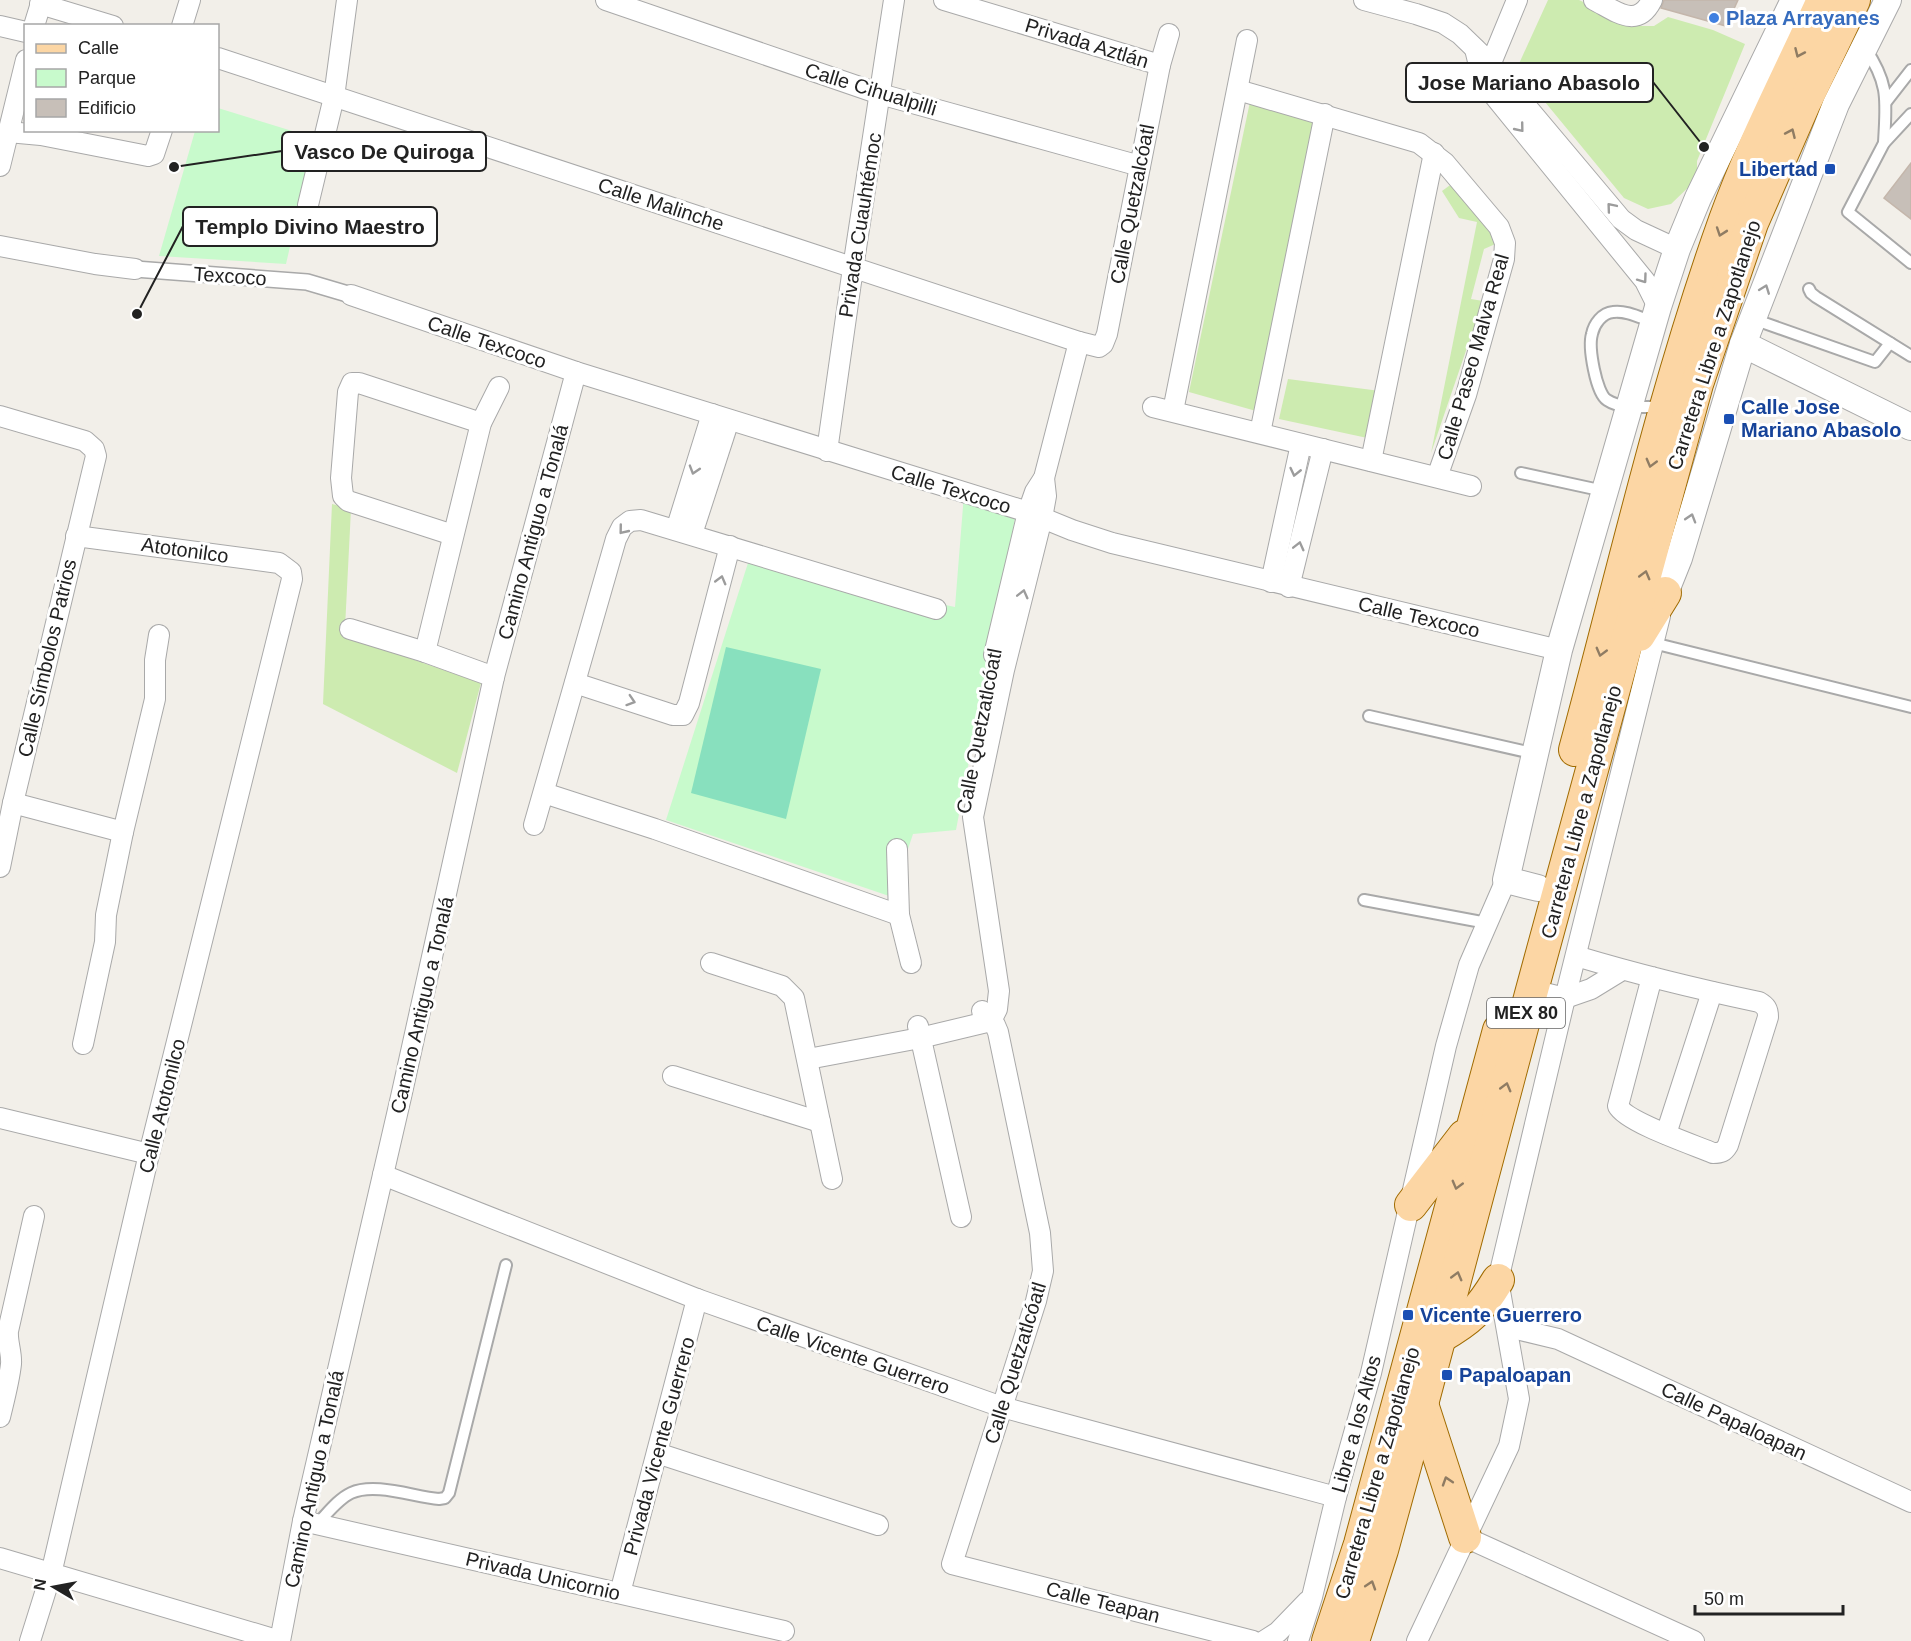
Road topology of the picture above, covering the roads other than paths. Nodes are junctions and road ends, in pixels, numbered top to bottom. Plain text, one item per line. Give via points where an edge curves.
1 (190, 0) edge
2 (347, 0) edge
3 (606, 0) edge
4 (894, 0) edge
5 (944, 0) edge
6 (1364, 0) edge
7 (1517, 0) edge
8 (1594, 0) edge
9 (1652, 0) edge
10 (1823, 0) edge
11 (1854, 0) edge
12 (1888, 0) edge
13 (41, 2) edge
14 (1792, 2) edge
15 (1384, 3) edge
16 (35, 24) edge
17 (107, 24) edge
18 (183, 24) edge
19 (0, 26) edge
20 (24, 32) edge
21 (1169, 34) dead end
22 (1247, 40) dead end
23 (1865, 48) junction
24 (1475, 49) junction
25 (219, 58) edge
26 (1490, 63) junction
27 (1160, 65) junction
28 (24, 68) edge
29 (1911, 70) edge
30 (1483, 82) junction
31 (1238, 90) junction
32 (880, 94) junction
33 (334, 97) junction
34 (1793, 99) junction
35 (1886, 102) junction
36 (1325, 114) junction
37 (1911, 114) edge
38 (8, 132) junction
39 (162, 132) edge
40 (1884, 143) junction
41 (1434, 153) junction
42 (0, 166) edge
43 (1140, 166) junction
44 (309, 205) dead end
45 (0, 246) edge
46 (1677, 249) junction
47 (1911, 263) edge
48 (853, 268) junction
49 (135, 269) joint
50 (1809, 289) dead end
51 (351, 295) joint
52 (1656, 314) junction
53 (1753, 319) junction
54 (1079, 342) junction
55 (1890, 343) junction
56 (1103, 344) joint
57 (1743, 344) junction
58 (1911, 356) edge
59 (576, 372) junction
60 (499, 387) dead end
61 (1628, 406) junction
62 (1153, 407) dead end
63 (1666, 407) junction
64 (1173, 411) junction
65 (0, 416) edge
66 (720, 417) junction
67 (481, 423) junction
68 (1911, 427) edge
69 (1260, 433) junction
70 (1301, 444) junction
71 (1323, 449) junction
72 (827, 451) junction
73 (1371, 461) junction
74 (1521, 473) dead end
75 (1437, 477) junction
76 (1471, 486) dead end
77 (1604, 490) junction
78 (1035, 515) junction
79 (684, 532) junction
80 (453, 535) junction
81 (76, 536) junction
82 (730, 546) junction
83 (291, 572) joint
84 (1280, 585) junction
85 (1665, 593) junction
86 (936, 609) dead end
87 (350, 629) dead end
88 (159, 635) dead end
89 (1653, 643) junction
90 (1559, 650) junction
91 (425, 652) junction
92 (1621, 664) junction
93 (494, 677) junction
94 (575, 683) junction
95 (1911, 707) edge
96 (1369, 716) dead end
97 (1536, 754) junction
98 (544, 793) junction
99 (13, 803) junction
100 (534, 825) dead end
101 (123, 832) junction
102 (897, 849) dead end
103 (0, 867) edge
104 (1506, 880) junction
105 (1538, 888) junction
106 (1364, 900) dead end
107 (899, 915) junction
108 (1487, 923) junction
109 (1576, 956) junction
110 (711, 963) dead end
111 (911, 963) dead end
112 (1622, 970) junction
113 (1652, 976) junction
114 (1532, 990) junction
115 (1712, 992) junction
116 (1565, 998) junction
117 (986, 1016) junction
118 (919, 1032) junction
119 (83, 1044) dead end
120 (807, 1053) junction
121 (673, 1076) dead end
122 (0, 1118) edge
123 (820, 1122) junction
124 (1474, 1123) junction
125 (1666, 1134) junction
126 (150, 1154) junction
127 (383, 1175) junction
128 (832, 1179) dead end
129 (1410, 1205) junction
130 (34, 1216) dead end
131 (961, 1217) dead end
132 (506, 1265) dead end
133 (1498, 1280) junction
134 (698, 1299) junction
135 (1508, 1327) junction
136 (1440, 1337) junction
137 (5, 1347) edge
138 (1371, 1373) junction
139 (1413, 1395) junction
140 (1002, 1407) junction
141 (0, 1417) edge
142 (657, 1453) junction
143 (1336, 1497) junction
144 (1911, 1502) edge
145 (310, 1523) junction
146 (878, 1525) dead end
147 (1465, 1537) junction
148 (0, 1558) edge
149 (952, 1564) joint
150 (51, 1574) junction
151 (620, 1593) junction
152 (1312, 1597) junction
153 (784, 1631) dead end
154 (30, 1641) edge
155 (280, 1641) edge
156 (1253, 1641) edge
157 (1264, 1641) edge
158 (1298, 1641) edge
159 (1328, 1641) edge
160 (1353, 1641) edge
161 (1417, 1641) edge
162 (1694, 1641) edge

1 - 18 street
2 - 33 street
3 - 32 street, Calle Cihualpilli
4 - 32 street, Privada Cuauhtémoc
5 - 27 street, Privada Aztlán
6 - 15 street
7 - 26 street
8 - 9 street via 1631,17 1639,16
10 -> 34 main road, Carretera Libre a Zapotlanejo / MEX 80
11 - 34 main road, Carretera Libre a Zapotlanejo / MEX 80
12 - 23 street, Carretera Libre a Zapotlanejo
13 - 16 street
13 - 17 street
14 - 34 street, Carretera Libre a Zapotlanejo
15 - 24 street via 1443,23
19 - 20 street
21 - 27 street, Calle Quetzalcóatl
22 - 31 street
23 - 34 street, Carretera Libre a Zapotlanejo
23 - 35 lane via 1878,67
24 - 26 street
24 - 30 street
25 - 33 street, Calle Malinche
26 - 30 street
46 -> 26 street via 1621,219
27 - 43 street, Calle Quetzalcóatl
28 - 38 street
29 - 35 lane
30 -> 52 street via 1645,281
31 - 36 street, Calle Paseo Malva Real
31 - 64 street
32 - 43 street, Calle Cihualpilli
32 - 48 street, Privada Cuauhtémoc
33 - 44 street
33 - 48 street, Calle Malinche
34 - 46 street, Carretera Libre a Zapotlanejo via 1698,198
53 -> 34 street, Carretera Libre a Zapotlanejo
34 -> 63 main road, Carretera Libre a Zapotlanejo / MEX 80 via 1726,218
92 -> 34 main road, Carretera Libre a Zapotlanejo / MEX 80 via 1698,384
35 - 40 lane
36 - 41 street, Calle Paseo Malva Real via 1419,143
36 - 69 street
37 - 40 lane
38 - 39 street via 141,156 154,154
38 - 42 street
40 - 47 lane via 1848,212
41 - 73 street
41 - 75 street, Calle Paseo Malva Real via 1499,226 1505,243 1466,394
43 - 56 street, Calle Quetzalcóatl
45 - 49 street, Texcoco
46 - 52 street, Carretera Libre a Zapotlanejo
48 - 54 street, Calle Malinche
48 - 72 street, Privada Cuauhtémoc
49 - 51 street, Texcoco via 307,282
50 - 55 lane
51 - 59 street, Calle Texcoco
52 - 61 street, Carretera Libre a Zapotlanejo
52 - 61 lane via 1614,312 1597,322 1592,334 1598,389 1604,398
53 - 55 lane via 1875,362
53 - 57 street, Carretera Libre a Zapotlanejo
54 - 56 street, Calle Malinche via 1095,347
54 - 78 street, Calle Quetzatlcóatl via 1044,478 1035,492
55 - 58 lane
57 - 68 street
85 -> 57 street, Carretera Libre a Zapotlanejo
59 - 66 street, Calle Texcoco
59 - 93 street, Camino Antiguo a Tonalá
60 - 67 street
61 - 63 lane
61 - 77 street, Carretera Libre a Zapotlanejo
62 - 64 street, Calle Paseo Malva Real
63 -> 105 main road, Carretera Libre a Zapotlanejo / MEX 80
64 - 69 street, Calle Paseo Malva Real
65 - 81 street, Calle Símbolos Patrios via 85,441 94,449 95,463
66 - 72 street, Calle Texcoco
66 - 79 street
67 - 80 street
67 - 80 street via 358,383 352,383 348,392 343,496 348,501
69 - 70 street, Calle Paseo Malva Real
70 - 71 street, Calle Paseo Malva Real
70 -> 84 street
71 - 73 street, Calle Paseo Malva Real
84 -> 71 street
72 - 78 street, Calle Texcoco
73 - 75 street, Calle Paseo Malva Real
74 - 77 lane
75 - 76 street, Calle Paseo Malva Real
77 - 90 street, Carretera Libre a Zapotlanejo
78 - 84 street, Calle Texcoco via 1112,543
78 - 117 street, Calle Quetzatlcóatl via 992,667 961,818 986,988
79 - 82 street
79 -> 94 street via 641,519 622,527
80 - 91 street
81 - 83 street, Atotonilco via 279,563
81 - 99 street, Calle Símbolos Patrios
82 - 86 street
94 -> 82 street via 683,715
83 - 126 street, Calle Atotonilco via 291,586
84 - 90 street, Calle Texcoco
85 - 89 street
85 - 92 main road
87 - 91 street
88 - 101 street via 155,699
89 - 95 lane
89 - 109 street
90 - 97 street, Carretera Libre a Zapotlanejo
91 - 93 street
92 - 114 main road, Carretera Libre a Zapotlanejo / MEX 80
93 - 127 street, Camino Antiguo a Tonalá
94 - 98 street
96 - 97 lane
97 - 104 street, Carretera Libre a Zapotlanejo
98 - 100 street
98 - 107 street
99 - 101 street
99 - 103 street, Calle Símbolos Patrios
101 - 119 street
102 - 107 street
104 - 105 street, Carretera Libre a Zapotlanejo
104 - 108 street, Libre a los Altos
105 - 124 main road, Carretera Libre a Zapotlanejo / MEX 80
106 - 108 lane
107 - 111 street
108 - 129 street, Libre a los Altos via 1469,965 1446,1046
109 - 112 street
109 - 116 street
110 - 120 street via 789,991 797,1006
112 - 113 street
112 - 116 street via 1591,989
113 - 115 street
113 - 125 street via 1618,1106 1625,1114
114 - 116 street
136 -> 114 main road, Carretera Libre a Zapotlanejo / MEX 80
115 - 125 street
115 - 125 street via 1759,1002 1768,1011 1728,1145 1713,1153
116 - 133 street
117 - 118 street
117 - 140 street, Calle Quetzatlcóatl via 998,1032 1043,1259 1036,1301
118 - 120 street
118 - 131 street
120 - 123 street
121 - 123 street
122 - 126 street
123 - 128 street
124 - 129 main road
124 -> 139 main road, Carretera Libre a Zapotlanejo / MEX 80
126 - 150 street, Calle Atotonilco
127 - 134 street, Calle Vicente Guerrero
127 - 145 street, Camino Antiguo a Tonalá
129 - 138 street, Libre a los Altos
130 - 137 street
132 - 145 lane via 445,1498 364,1490 351,1493
133 - 135 street
133 - 136 main road via 1467,1322
134 - 140 street, Calle Vicente Guerrero
134 - 142 street, Privada Vicente Guerrero
135 - 144 street, Calle Papaloapan via 1558,1339
135 - 147 street via 1519,1399 1509,1446
136 - 139 main road, Carretera Libre a Zapotlanejo / MEX 80
137 - 141 street via 11,1365
138 - 139 street
138 - 143 street, Libre a los Altos
147 -> 139 main road
139 - 159 main road, Carretera Libre a Zapotlanejo / MEX 80
160 -> 139 main road, Carretera Libre a Zapotlanejo / MEX 80 via 1382,1551
140 - 143 street, Calle Vicente Guerrero
140 - 149 street, Calle Quetzatlcóatl
142 - 146 street
142 - 151 street, Privada Vicente Guerrero
143 - 152 street, Libre a los Altos
145 - 151 street, Privada Unicornio
145 - 155 street, Camino Antiguo a Tonalá
147 - 161 street
147 - 162 street
148 - 150 street
149 - 156 street, Calle Teapan
150 - 154 street, Calle Atotonilco
150 - 155 street
151 - 153 street, Privada Unicornio
152 - 157 street
152 - 158 street, Libre a los Altos

